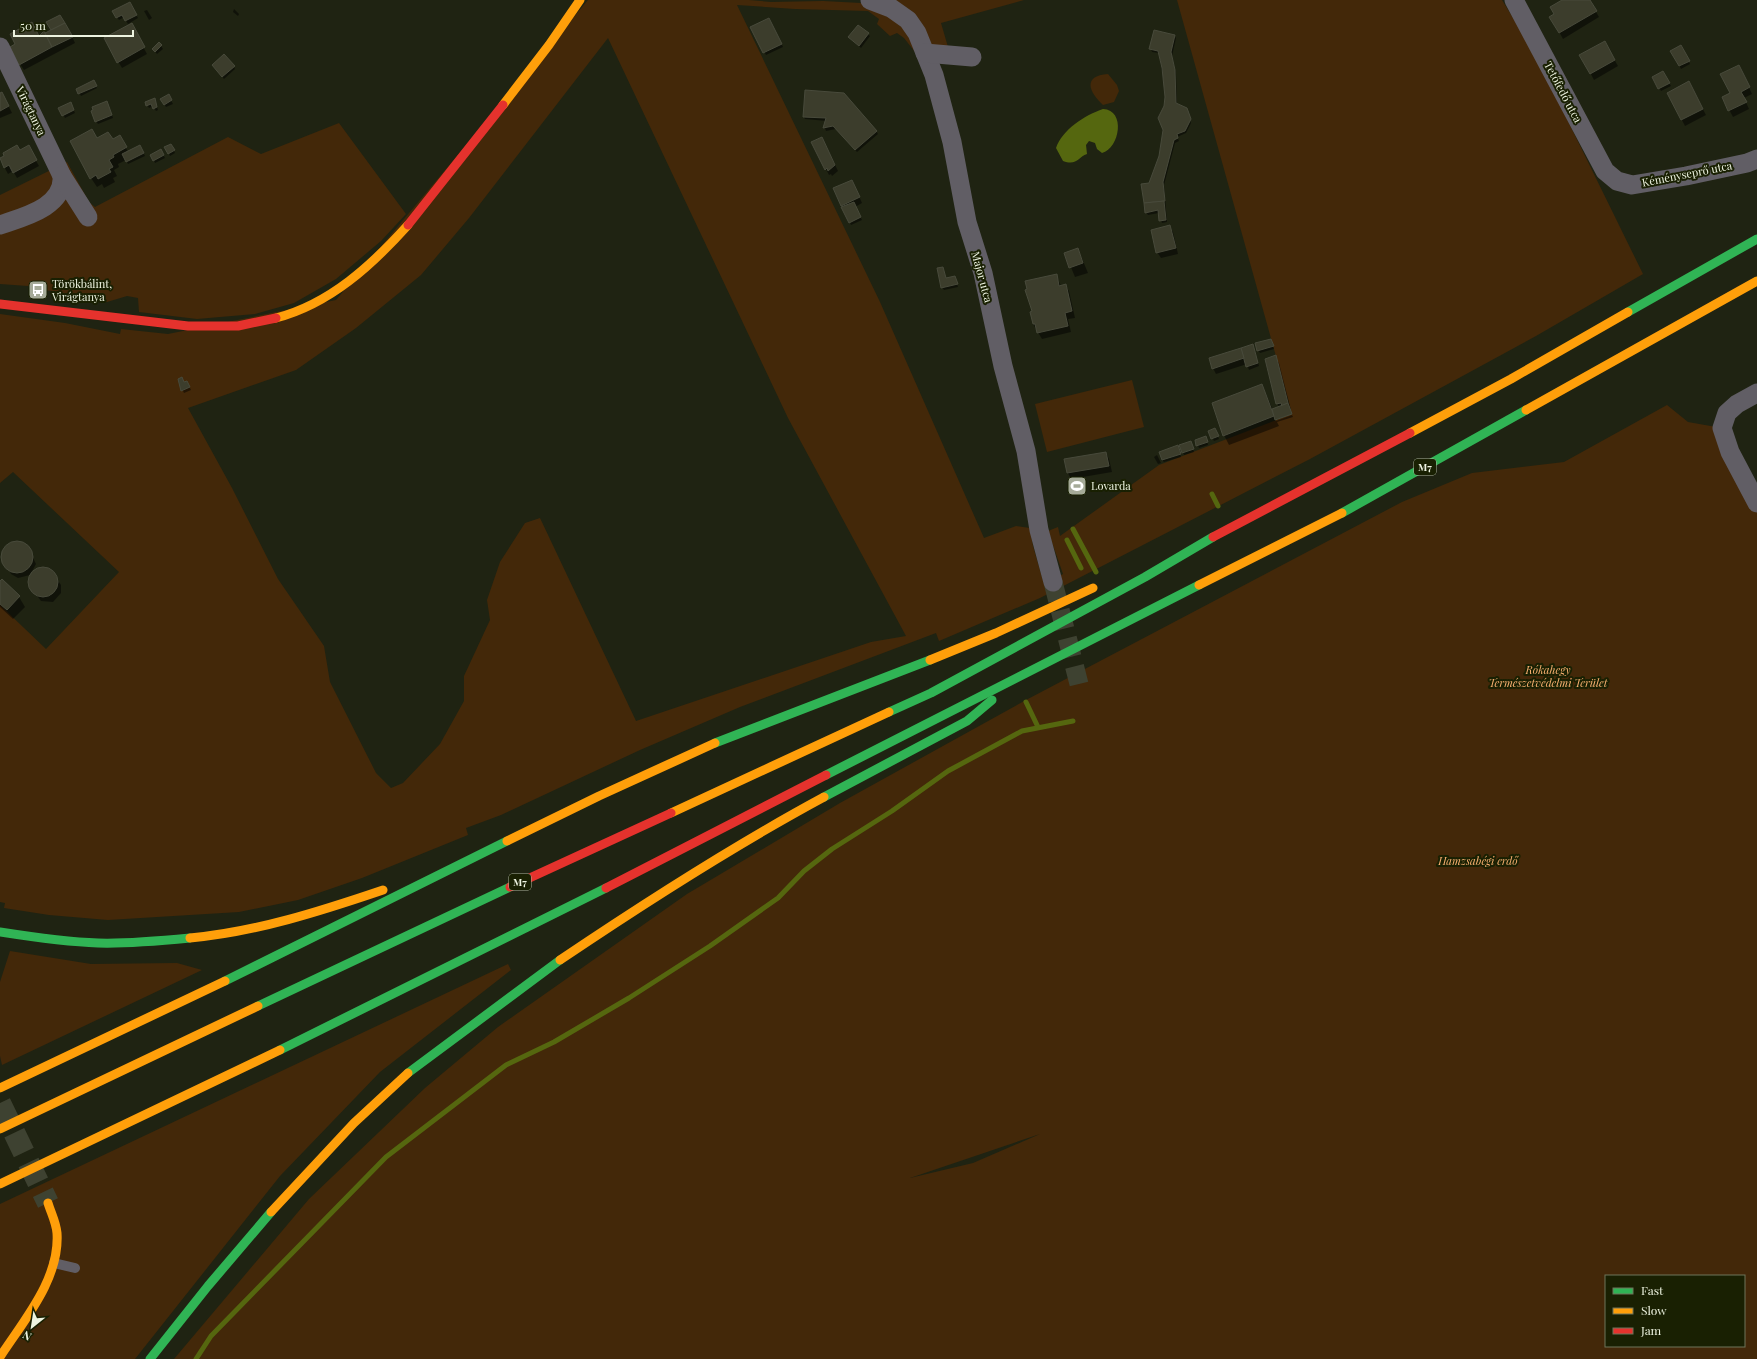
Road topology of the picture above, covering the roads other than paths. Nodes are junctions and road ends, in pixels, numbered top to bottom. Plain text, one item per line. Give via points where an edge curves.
1 (580, 0) edge
2 (870, 0) edge
3 (1514, 0) edge
4 (0, 47) edge
5 (926, 53) junction
6 (972, 57) dead end
7 (1757, 159) edge
8 (62, 176) junction
9 (1617, 181) joint
10 (88, 217) dead end
11 (0, 225) edge
12 (1757, 239) edge
13 (1757, 282) edge
14 (0, 304) edge
15 (1757, 393) edge
16 (1757, 503) edge
17 (1205, 541) junction
18 (1178, 548) dead end
19 (1053, 582) tunnel mouth
20 (1104, 583) dead end
21 (1026, 672) junction
22 (557, 816) junction
23 (1, 932) edge
24 (0, 1088) edge
25 (0, 1129) edge
26 (0, 1184) edge
27 (48, 1203) tunnel mouth
28 (54, 1263) junction
29 (75, 1268) dead end
30 (0, 1357) edge
31 (150, 1359) edge

1 - 14 main road via 557,34 416,215 362,272 321,300 275,320 213,328
2 - 5 street, Major utca via 891,8 908,20
3 - 9 street, Tetőfedő utca via 1605,171
4 - 8 street, Virágtanya
5 - 6 street
5 - 19 street, Major utca via 952,142 967,222 983,273 1003,366 1026,451 1039,530
7 - 9 street, Kéményseprő utca via 1686,176 1632,185
8 - 10 street, Virágtanya
8 - 11 street via 62,187 53,200 37,211
12 - 17 main road, M7 via 1511,379
13 - 21 main road, M7 via 1320,525
15 - 16 street via 1727,412 1722,428 1730,452
17 - 18 main road
17 - 25 main road, M7 via 1145,577 931,693 433,923
20 - 22 main road via 990,637 767,722 695,752
21 - 26 main road, M7 via 539,922 233,1073
21 - 31 main road via 967,721 730,850 639,907 549,967 415,1067 354,1123 286,1195
22 - 23 main road via 348,903 299,918 207,938 98,944
22 - 24 main road via 311,940
27 - 28 main road via 57,1233
28 - 29 lane
28 - 30 main road via 32,1307

